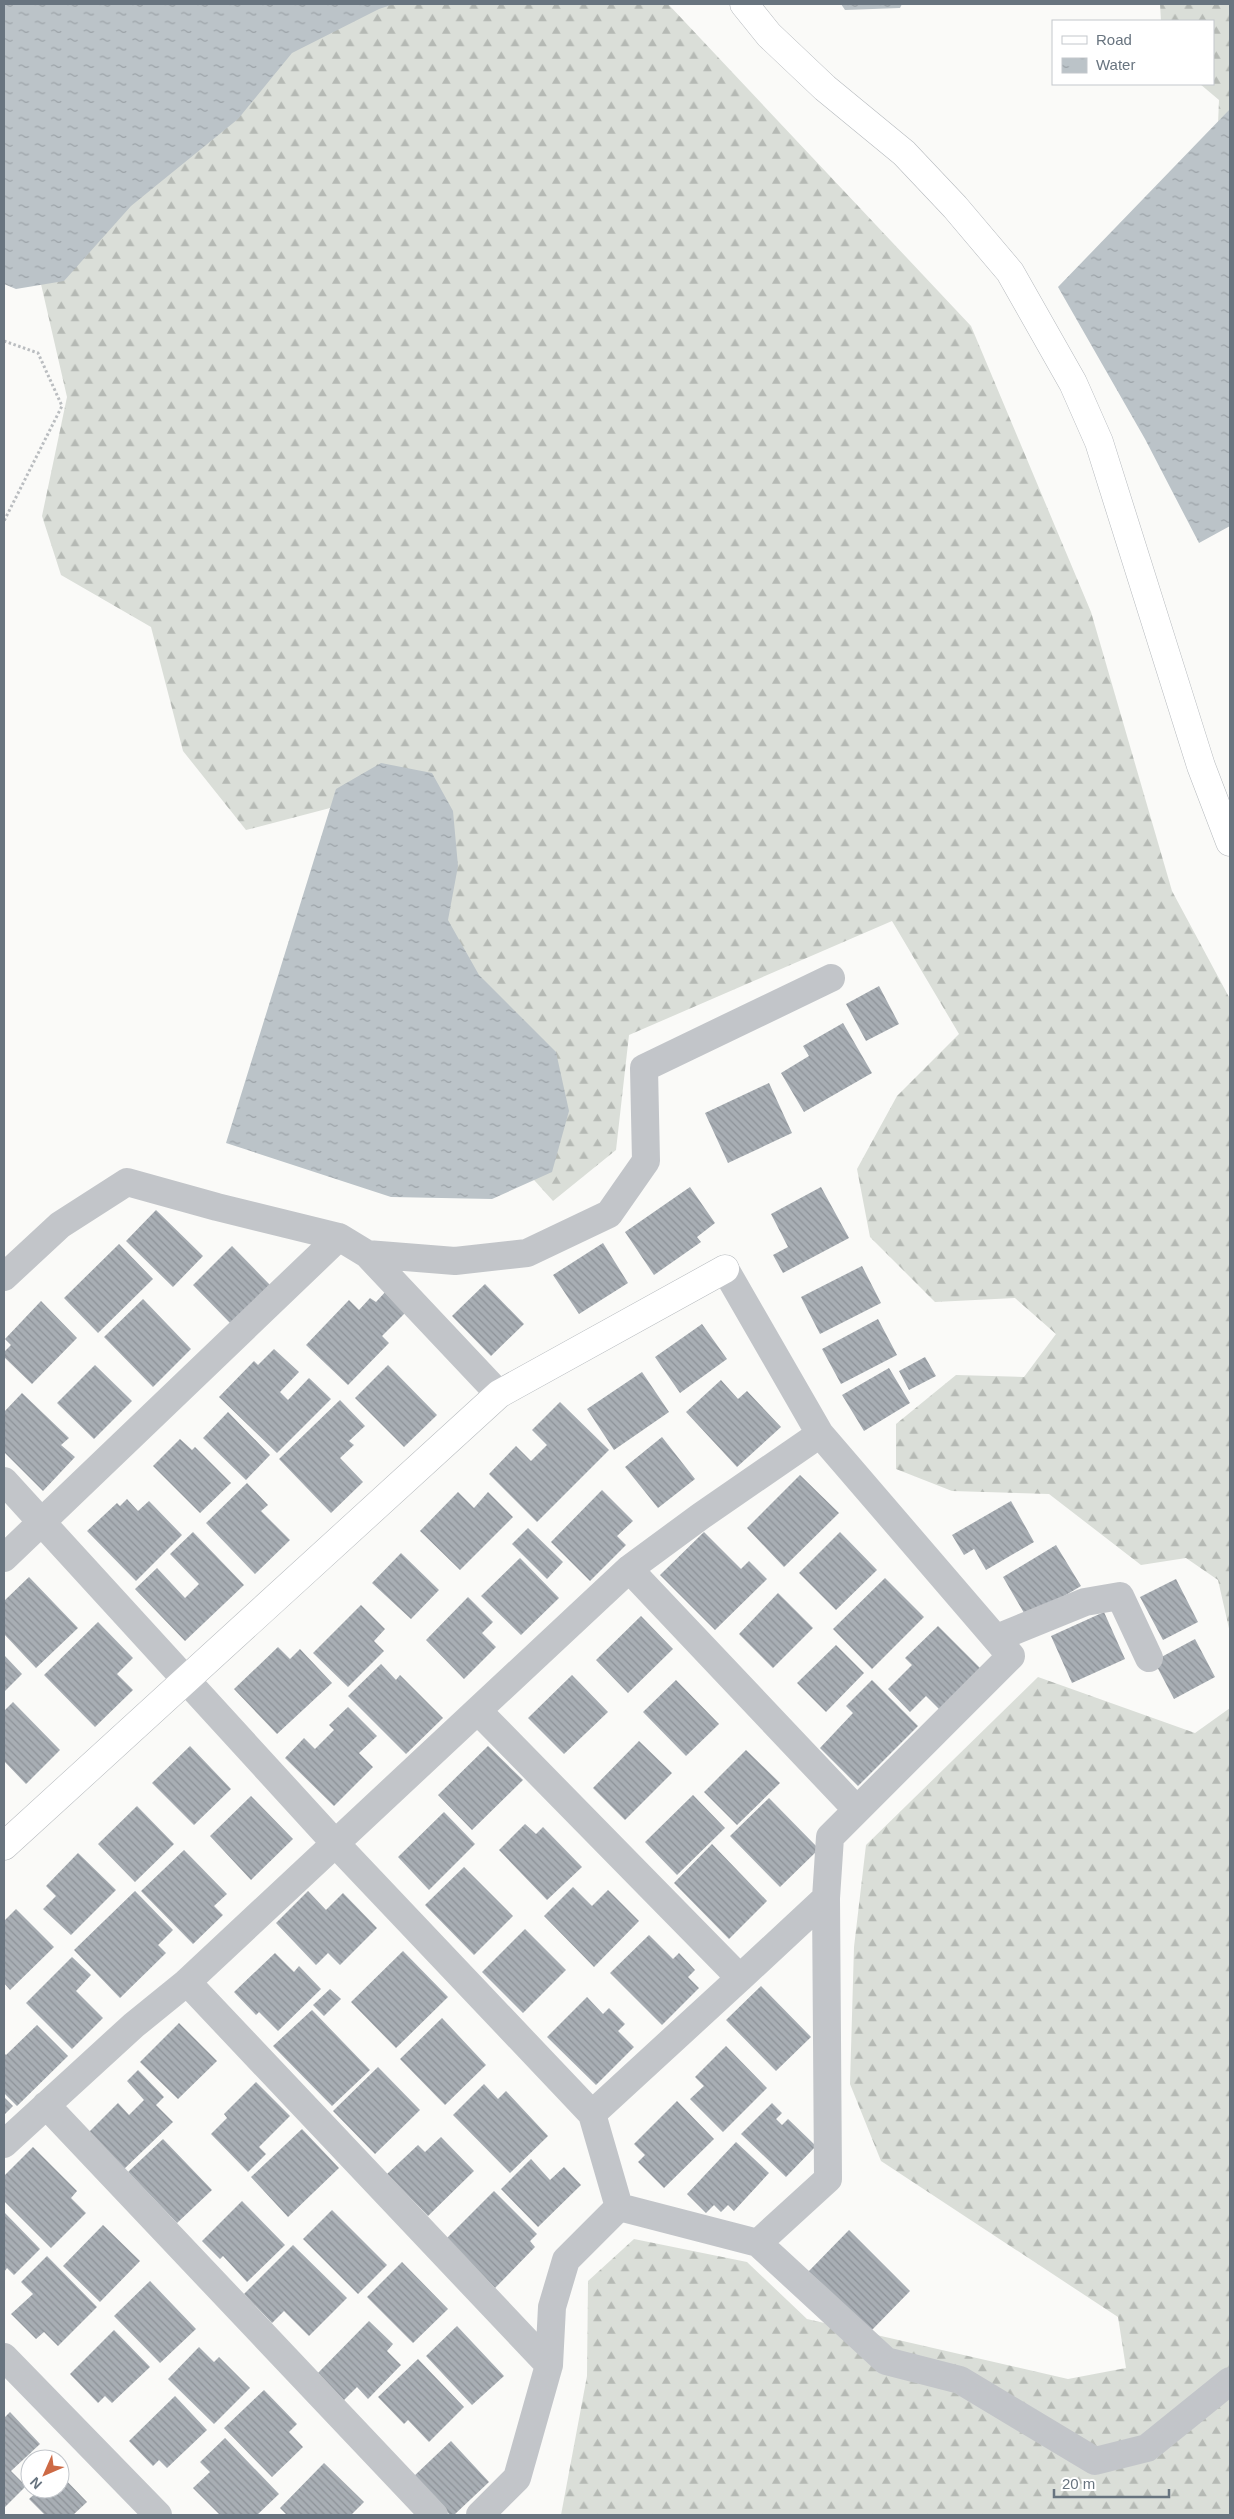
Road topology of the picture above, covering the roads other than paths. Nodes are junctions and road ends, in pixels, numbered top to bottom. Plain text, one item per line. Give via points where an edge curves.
1 (744, 4) edge
2 (1230, 842) edge
3 (831, 978) dead end
4 (339, 1237) junction
5 (367, 1254) junction
6 (4, 1277) edge
7 (499, 1394) junction
8 (820, 1434) junction
9 (4, 1480) edge
10 (43, 1522) junction
11 (4, 1558) edge
12 (629, 1569) junction
13 (997, 1638) junction
14 (1148, 1658) dead end
15 (185, 1679) junction
16 (478, 1711) junction
17 (857, 1810) junction
18 (335, 1843) junction
19 (4, 1846) edge
20 (826, 1898) junction
21 (740, 1978) junction
22 (188, 1982) junction
23 (46, 2105) junction
24 (592, 2114) junction
25 (4, 2144) edge
26 (619, 2207) junction
27 (758, 2243) junction
28 (4, 2356) edge
29 (549, 2365) junction
30 (1230, 2381) edge
31 (158, 2515) edge
32 (434, 2515) edge
33 (480, 2515) edge

1 - 2 street via 769,35 825,88 904,153 1010,272 1073,383 1099,442 1201,766
3 - 5 street via 644,1068 646,1161 609,1214 527,1253 455,1261
4 - 5 street
4 - 6 street via 217,1208 128,1182 60,1225
4 - 10 street
5 - 7 street
7 - 8 street via 725,1269
7 - 15 street
8 - 12 street
8 - 13 street
9 - 10 street
10 - 11 street
10 - 15 street
12 - 16 street
12 - 17 street
13 - 14 street via 1085,1602 1120,1596
13 - 17 street via 1011,1656
15 - 18 street
15 - 19 street
16 - 18 street
16 - 21 street
17 - 20 street via 830,1836
18 - 22 street
18 - 24 street
20 - 21 street
20 - 27 street via 828,2179
21 - 24 street
22 - 23 street via 134,2024
22 - 29 street
23 - 25 street
23 - 32 street
24 - 26 street
26 - 27 street
26 - 29 street via 566,2260 552,2308
27 - 30 street via 886,2361 960,2380 1095,2461 1146,2448
28 - 31 street
29 - 33 street via 517,2478

